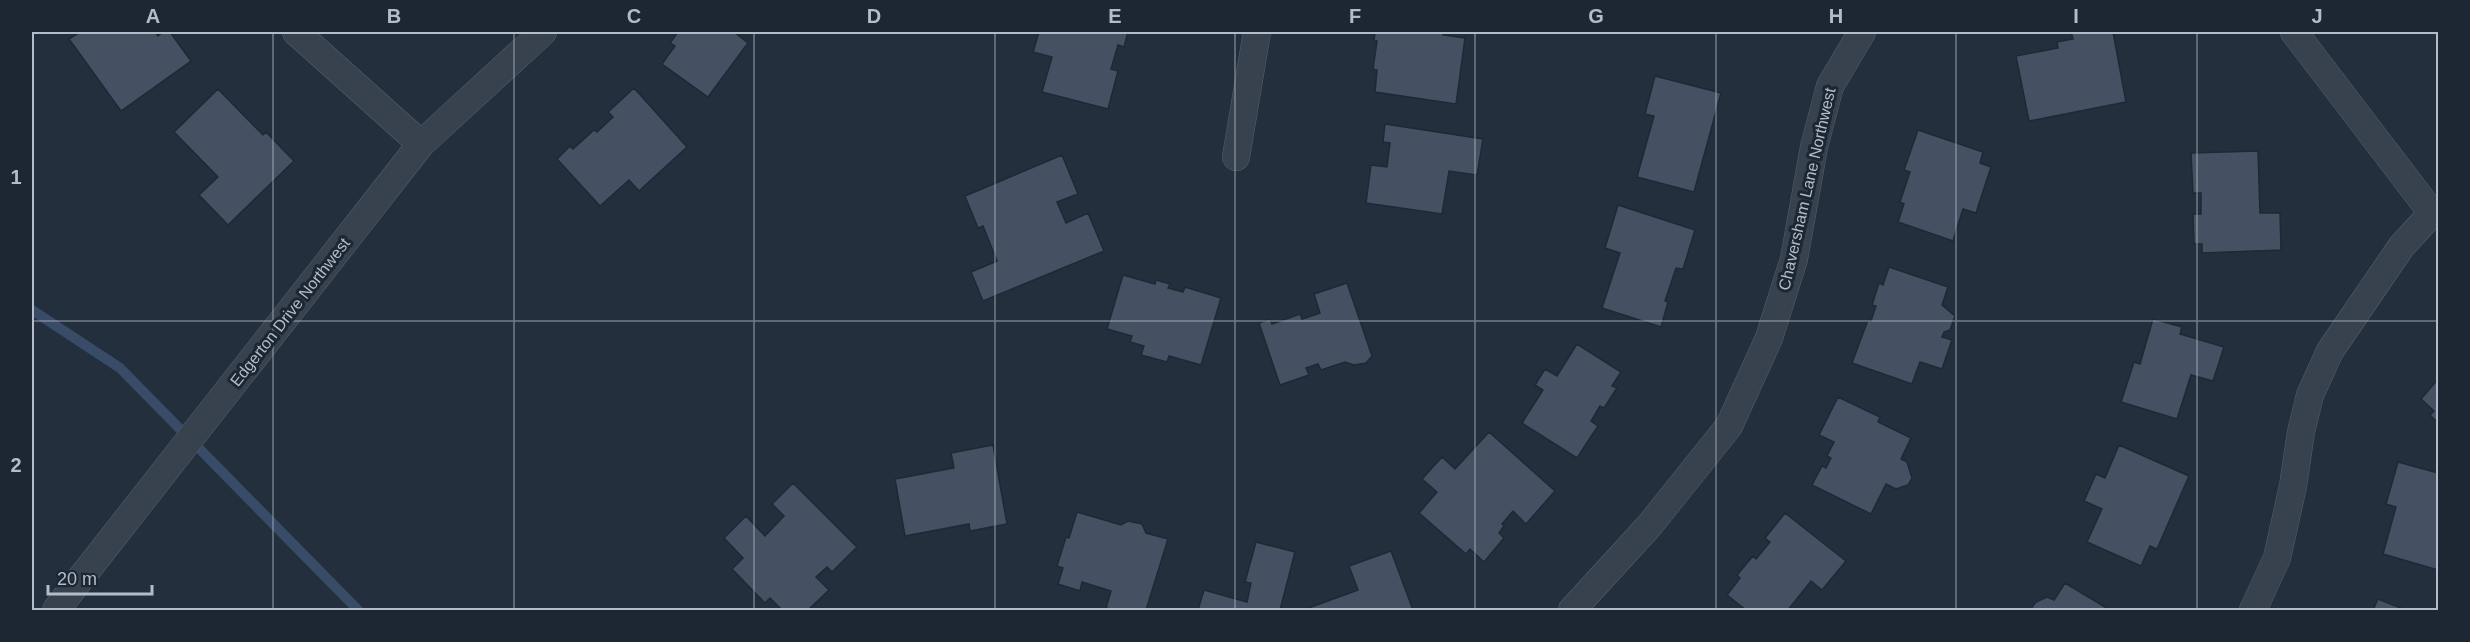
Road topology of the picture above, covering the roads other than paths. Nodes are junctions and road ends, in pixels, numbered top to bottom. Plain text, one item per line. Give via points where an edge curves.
1 (296, 32) edge
2 (543, 32) edge
3 (1257, 32) edge
4 (1862, 32) edge
5 (2294, 32) edge
6 (421, 144) junction
7 (1236, 157) dead end
8 (2435, 214) edge
9 (56, 610) edge
10 (1572, 610) edge
11 (2253, 610) edge

1 - 6 street
2 - 6 street, Edgerton Drive Northwest
3 - 7 street
4 - 10 street, Chaversham Lane Northwest via 1830,86 1814,147 1794,259 1769,338 1729,426 1649,526
5 - 8 street
6 - 9 street, Edgerton Drive Northwest
8 - 11 street via 2401,247 2330,351 2310,395 2277,558

